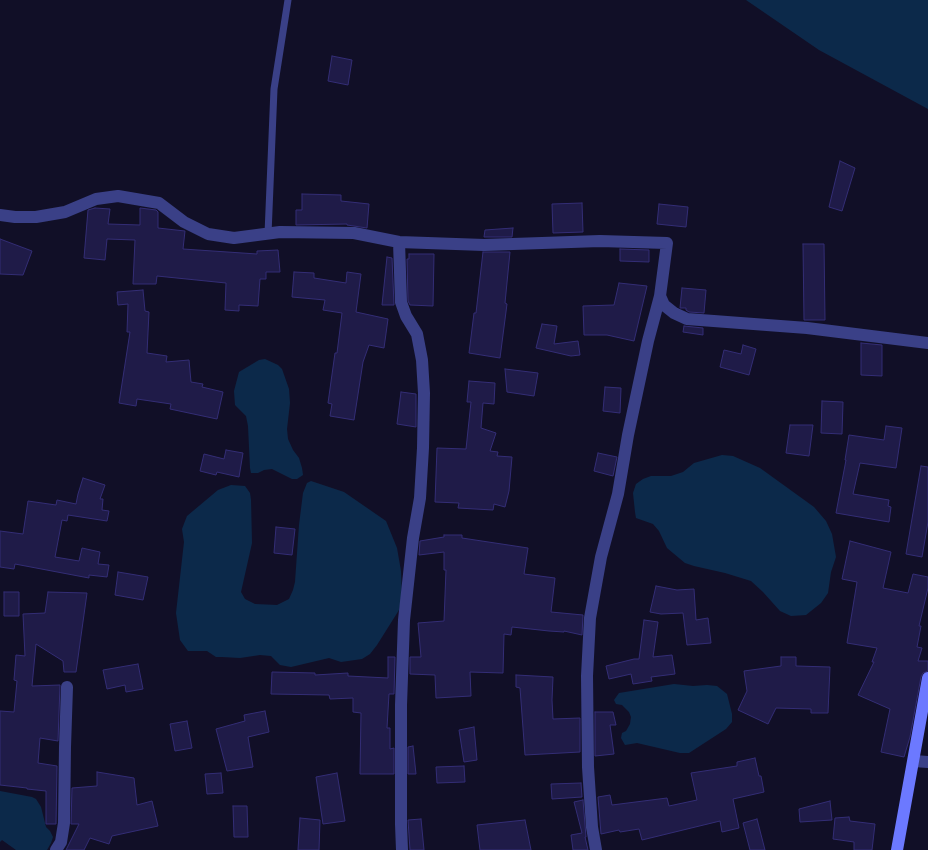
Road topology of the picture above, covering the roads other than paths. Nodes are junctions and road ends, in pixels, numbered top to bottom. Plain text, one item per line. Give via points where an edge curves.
1 (288, 0) edge
2 (0, 215) edge
3 (268, 234) junction
4 (399, 242) junction
5 (660, 296) junction
6 (928, 343) edge
7 (928, 678) edge
8 (67, 687) dead end
9 (914, 761) junction
10 (928, 762) edge
11 (56, 850) edge
12 (402, 850) edge
13 (596, 850) edge
14 (897, 850) edge

1 - 3 lane via 274,89
2 - 3 street via 36,217 65,212 96,199 118,196 159,203 184,222 208,234 234,238
3 - 4 street via 354,233
4 - 5 street via 484,245 600,241 667,243
4 - 12 street via 401,302 416,334 422,360 424,393 420,498 404,620 401,705
5 - 6 street via 664,305 687,319 807,328
5 - 13 street via 628,435 618,494 601,557 590,618 587,676 588,759
7 - 9 street
8 - 11 street via 64,823 61,842
9 - 10 street
9 - 14 street

